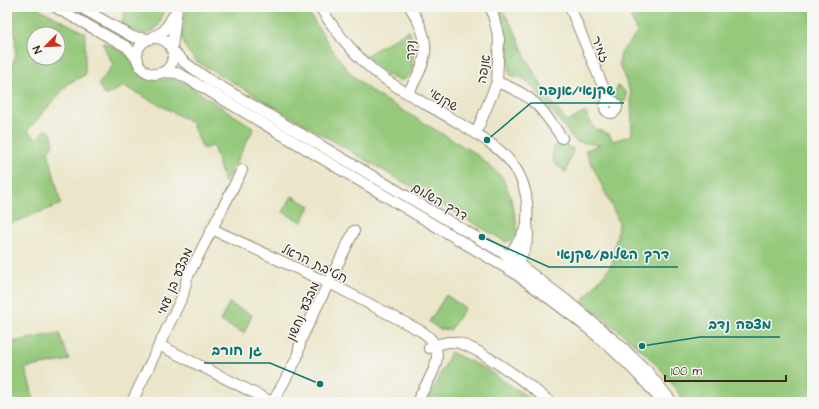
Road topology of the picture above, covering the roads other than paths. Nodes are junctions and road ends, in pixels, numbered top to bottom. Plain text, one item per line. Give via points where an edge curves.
1 (56, 7) edge
2 (80, 7) edge
3 (320, 7) edge
4 (410, 7) edge
5 (491, 7) edge
6 (570, 7) edge
7 (177, 8) edge
8 (151, 38) junction
9 (172, 50) junction
10 (138, 60) junction
11 (163, 72) junction
12 (497, 82) junction
13 (408, 93) junction
14 (609, 102) dead end
15 (476, 133) junction
16 (562, 138) dead end
17 (242, 170) dead end
18 (527, 225) junction
19 (212, 229) junction
20 (354, 231) dead end
21 (511, 252) junction
22 (518, 264) junction
23 (507, 268) junction
24 (329, 284) junction
25 (159, 345) junction
26 (433, 347) junction
27 (132, 402) edge
28 (273, 402) edge
29 (417, 402) edge
30 (550, 402) edge
31 (662, 402) edge
32 (672, 402) edge

1 - 10 street via 127,47
2 - 8 street via 133,37
3 - 13 street, שקנאי via 357,55 382,77
4 - 13 street, נקר via 422,29 425,50 422,69
5 - 12 street, אנפה via 499,40
6 - 14 street, זמיר
7 - 8 street via 164,31
7 - 9 street
8 - 9 street via 164,40
8 - 10 street via 140,46
9 - 11 street via 172,62
9 - 21 street, דרך השלום via 208,79
10 - 11 street via 146,71 154,74
11 - 23 street, דרך השלום via 177,73 187,78
12 - 15 street, אנפה
12 - 16 street via 518,90 535,101
13 - 15 street, שקנאי
15 - 18 street, שקנאי via 503,152 522,178 528,207
17 - 19 street, מבצע בן עמי
18 - 21 street, שקנאי via 522,239
18 - 22 street, שקנאי via 528,234
19 - 24 street, חטיבת הראל
19 - 25 street, מבצע בן עמי via 186,278 183,295
20 - 24 street, מבצע נחשון
21 - 22 street, דרך השלום
21 - 23 street
22 - 23 street
22 - 32 street, דרך השלום via 620,345 647,371
23 - 31 street, דרך השלום via 560,306 601,341 647,383
24 - 26 street, חטיבת הראל via 427,334
24 - 28 street, מבצע נחשון via 301,339 297,358
25 - 27 street, מבצע בן עמי
25 - 28 street
26 - 29 street via 437,362
26 - 30 street via 446,342 461,344 506,368

